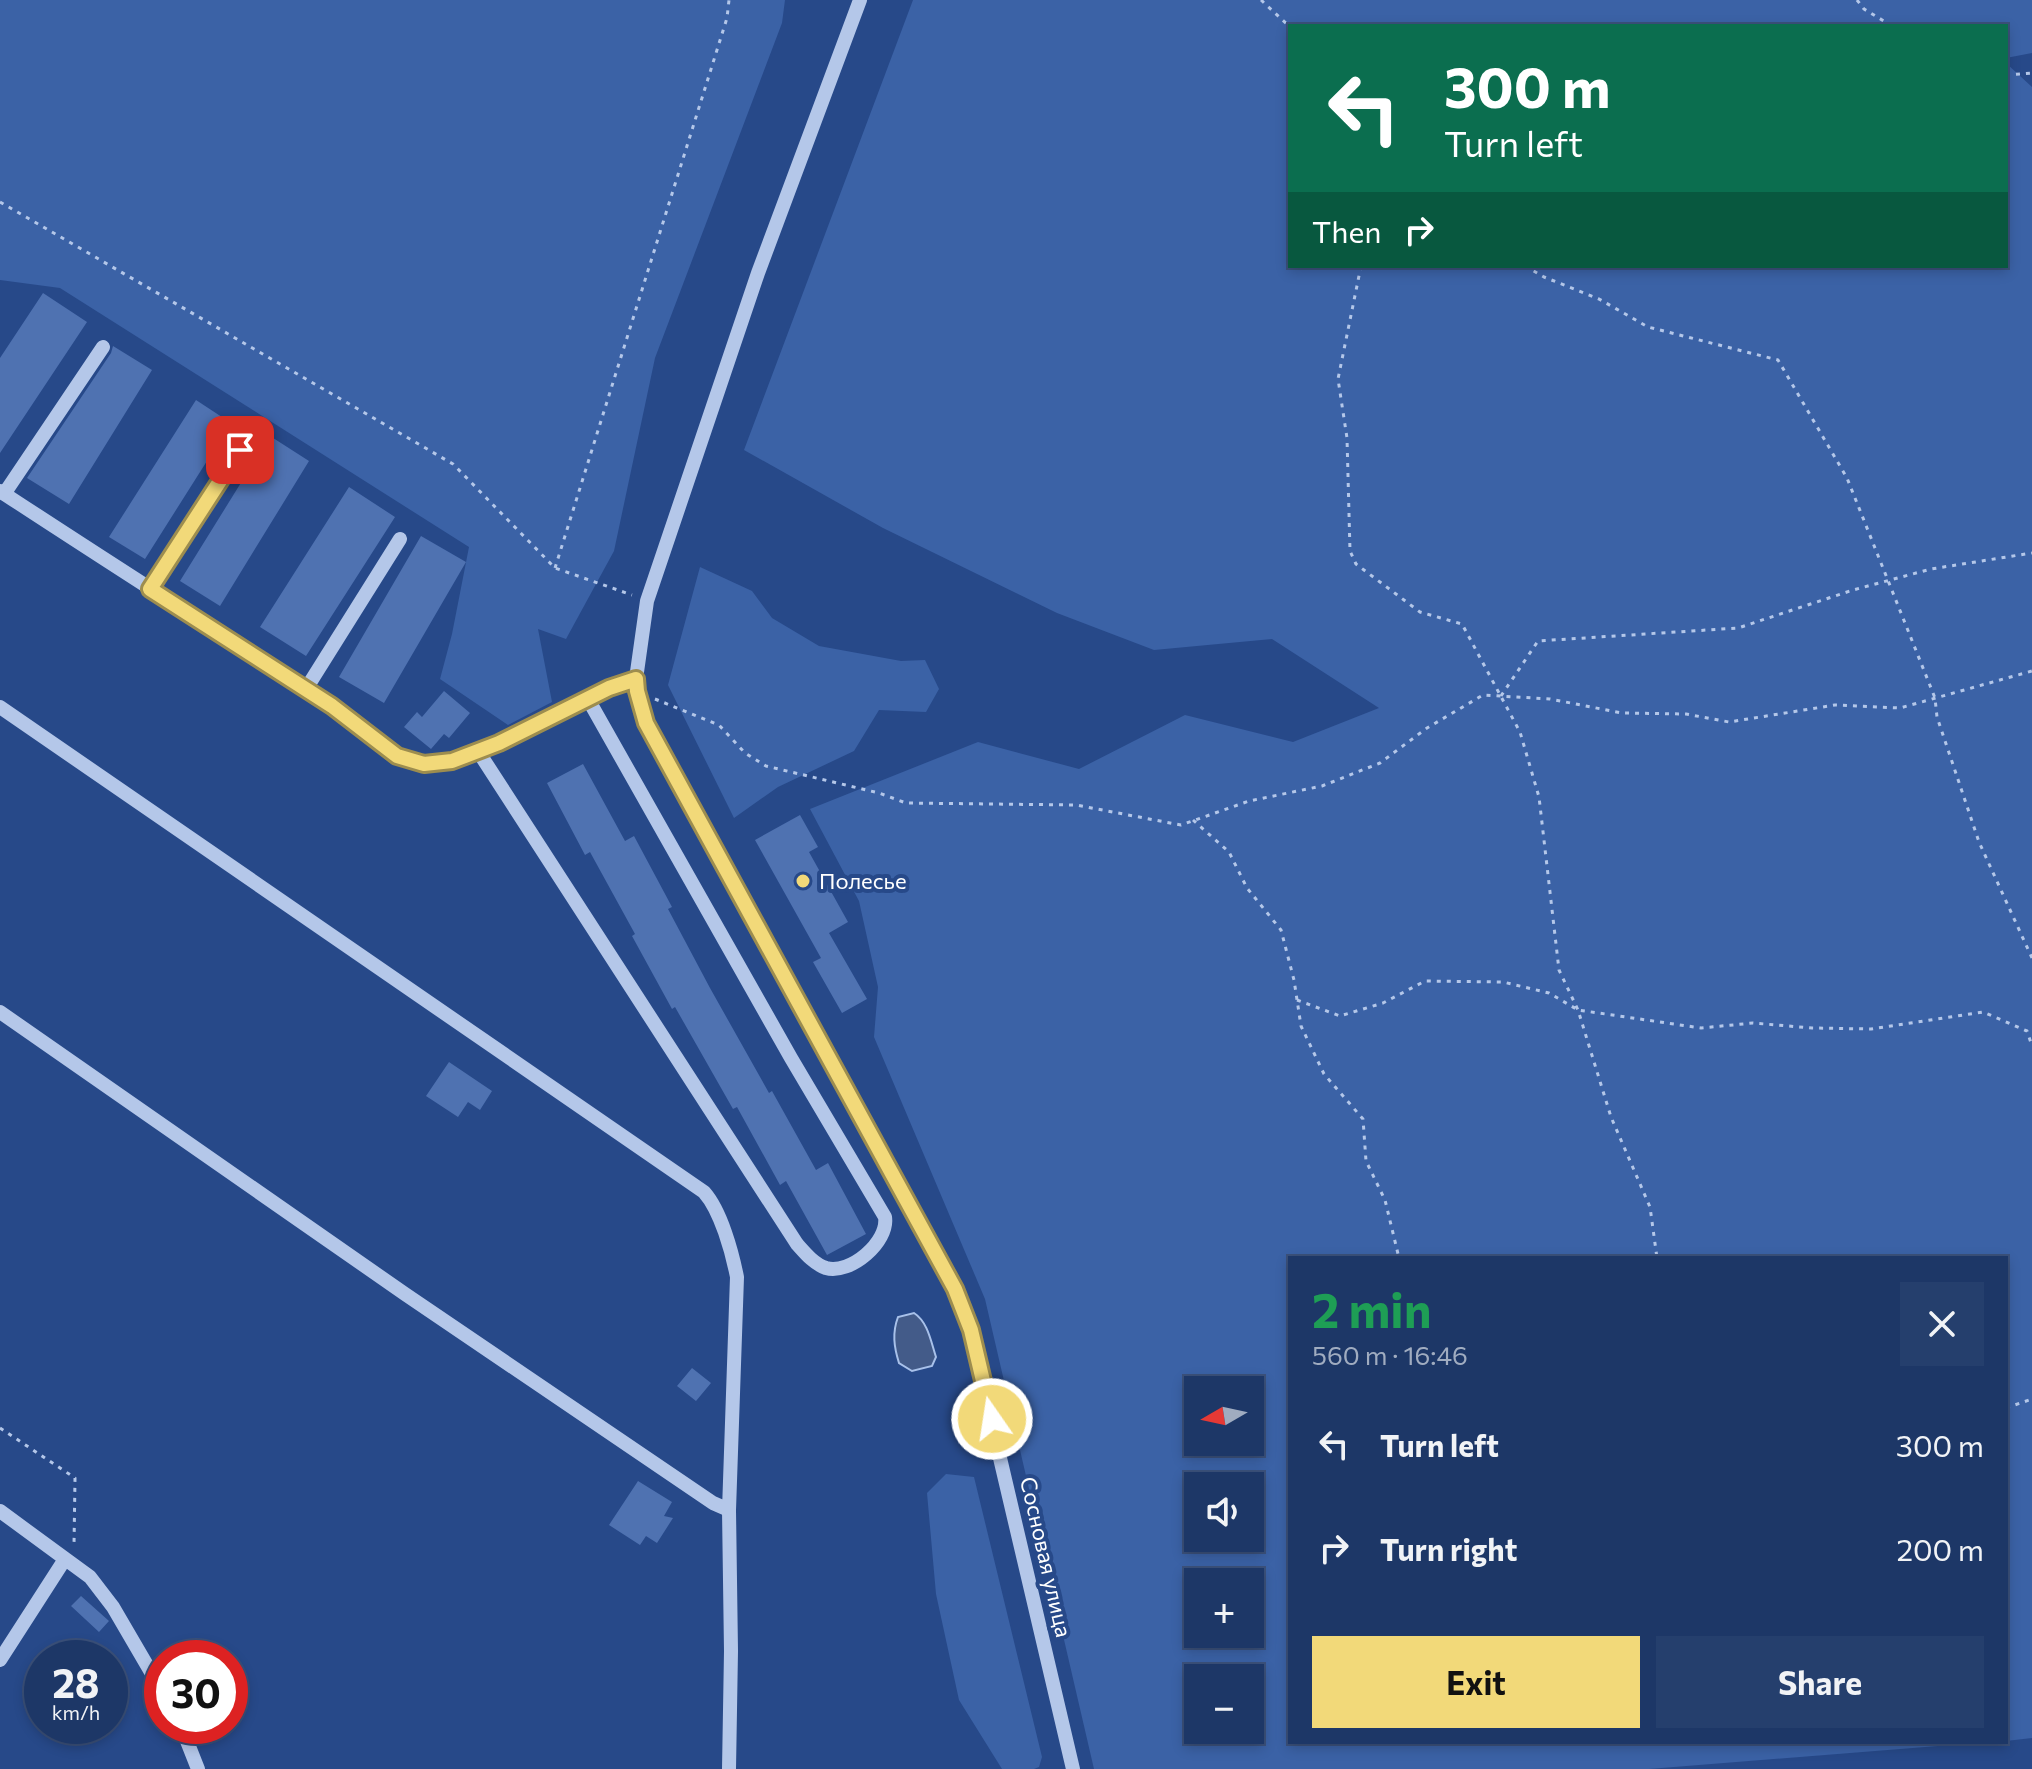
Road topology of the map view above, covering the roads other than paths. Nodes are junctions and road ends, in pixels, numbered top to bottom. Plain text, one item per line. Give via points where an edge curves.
1 (860, 0) edge
2 (103, 347) dead end
3 (240, 450) dead end
4 (2, 492) edge
5 (400, 539) dead end
6 (150, 589) junction
7 (637, 681) junction
8 (306, 689) junction
9 (588, 699) junction
10 (0, 707) edge
11 (478, 751) junction
12 (0, 1012) edge
13 (729, 1510) junction
14 (0, 1511) edge
15 (70, 1562) junction
16 (0, 1660) edge
17 (144, 1660) edge
18 (188, 1744) edge
19 (198, 1769) edge
20 (729, 1769) edge
21 (1073, 1769) edge

1 - 7 street via 758,273 647,601
2 - 4 street
3 - 6 street
4 - 6 street
5 - 8 street
6 - 8 street
7 - 9 street
7 - 21 street, Сосновая улица via 641,710 653,737 965,1309
8 - 11 street via 397,756 437,763
9 - 11 street
9 - 11 street via 885,1217 879,1243 840,1269 815,1262 797,1244
10 - 13 street via 704,1192 737,1277
12 - 13 street via 596,1425
13 - 20 street
14 - 15 street
15 - 16 street
15 - 17 street via 90,1577 113,1607
18 - 19 street

